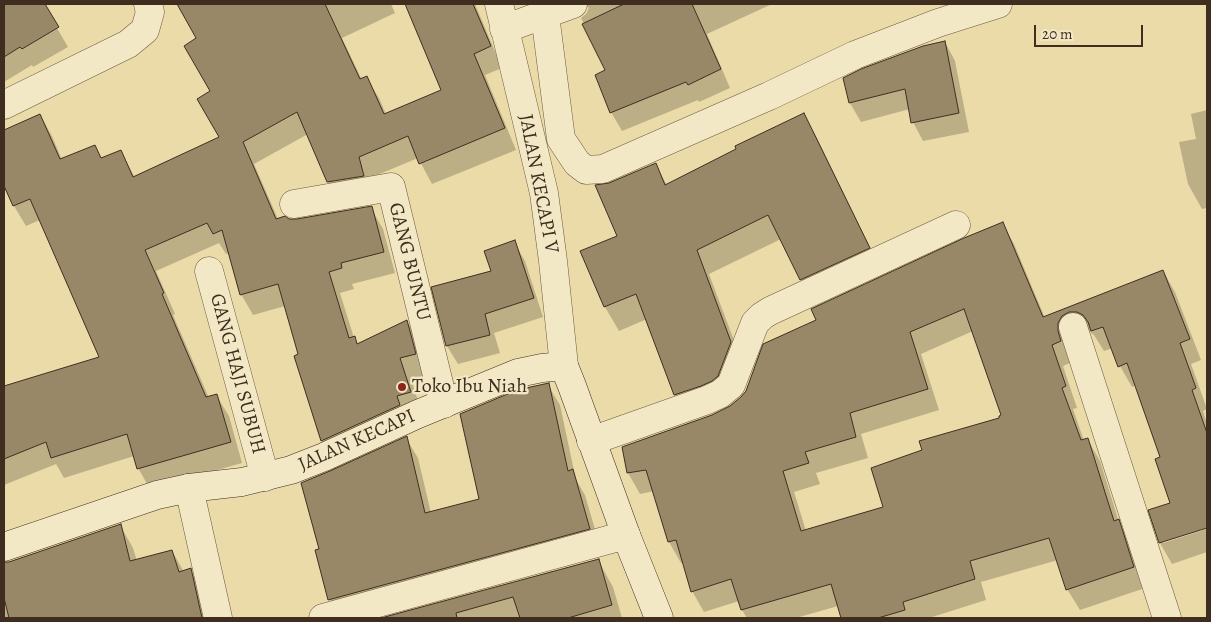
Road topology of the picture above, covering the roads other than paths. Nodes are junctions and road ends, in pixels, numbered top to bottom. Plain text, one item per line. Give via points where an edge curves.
1 (148, 4) edge
2 (573, 4) edge
3 (998, 4) edge
4 (545, 15) junction
5 (502, 17) edge
6 (4, 105) edge
7 (294, 204) dead end
8 (956, 225) dead end
9 (208, 271) dead end
10 (1073, 327) dead end
11 (564, 366) junction
12 (444, 404) junction
13 (592, 441) junction
14 (265, 477) junction
15 (189, 488) junction
16 (626, 535) junction
17 (4, 547) edge
18 (218, 618) edge
19 (323, 618) edge
20 (658, 618) edge
21 (1168, 618) edge

1 - 6 street via 150,12 145,30 128,44
2 - 4 street
3 - 4 street via 938,22 855,55 603,169 586,170 577,163 561,139
4 - 5 street
5 - 11 street, JALAN KECAPI V via 544,194
7 - 12 street, GANG BUNTU via 391,187
8 - 13 street via 762,316 755,323 731,385 720,394
9 - 14 street, GANG HAJI SUBUH
10 - 21 street
11 - 12 street, JALAN KECAPI via 518,373
11 - 13 street
12 - 14 street, JALAN KECAPI via 291,470
13 - 16 street
14 - 15 street, JALAN KECAPI
15 - 17 street, JALAN KECAPI via 145,499
15 - 18 street
16 - 19 street
16 - 20 street

